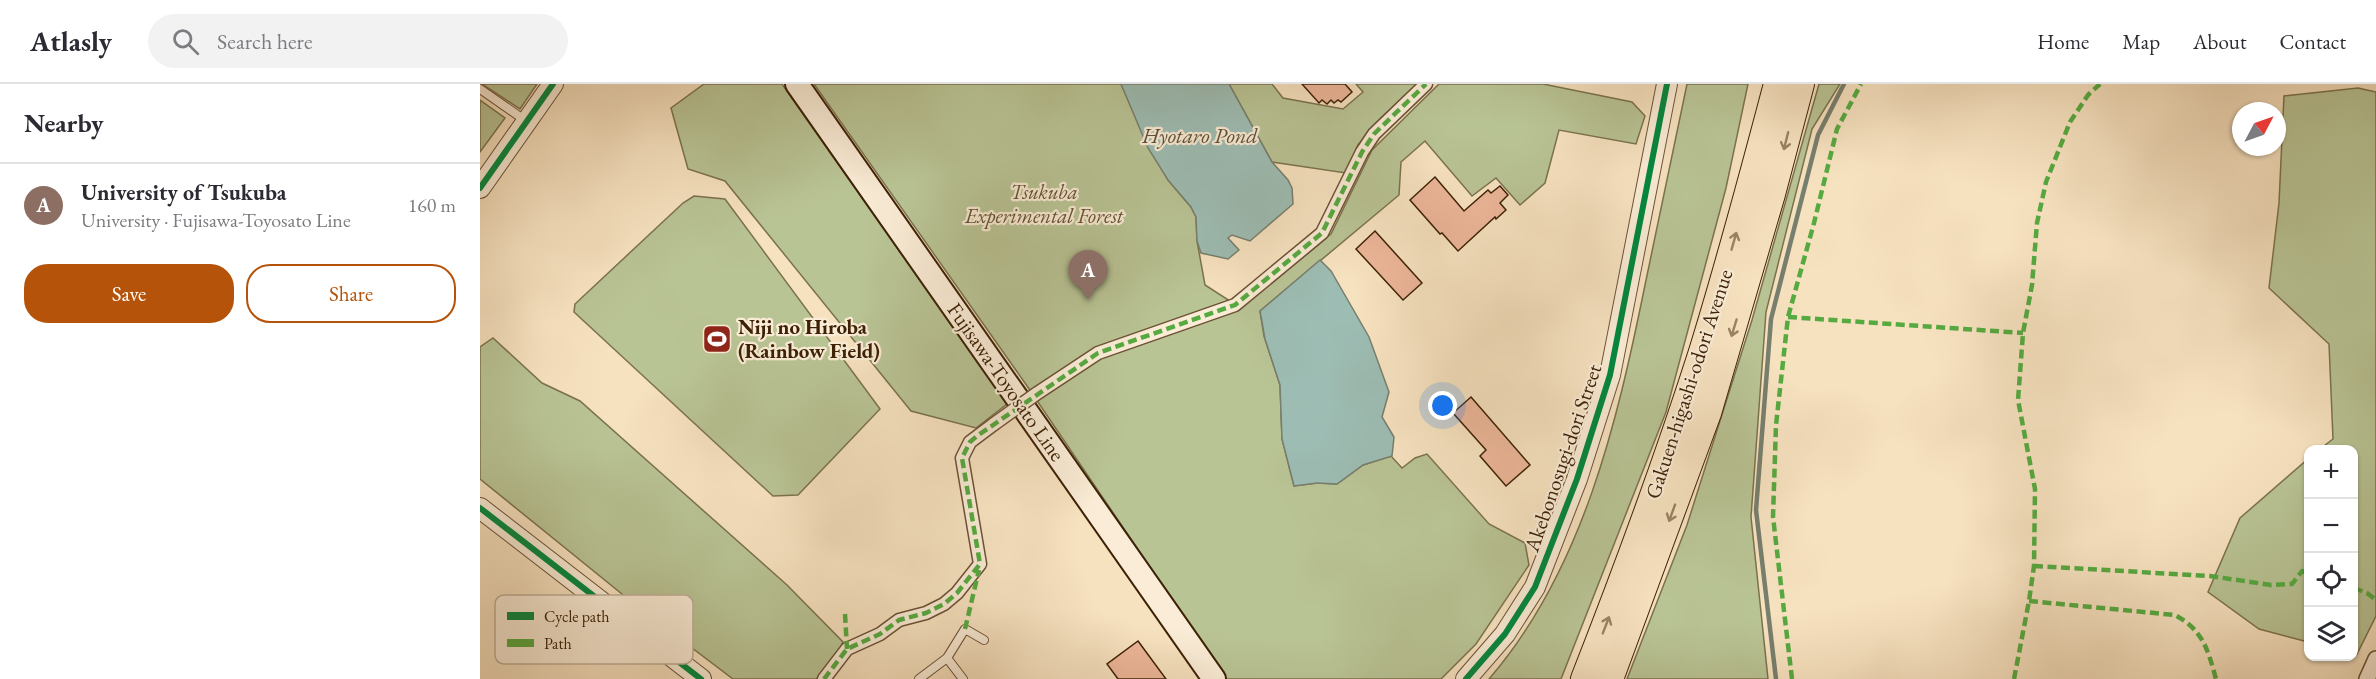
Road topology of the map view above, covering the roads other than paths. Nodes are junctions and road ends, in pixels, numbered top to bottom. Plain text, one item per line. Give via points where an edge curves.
1 (553, 84) edge
2 (798, 84) edge
3 (1426, 84) edge
4 (1667, 84) edge
5 (1777, 84) edge
6 (1801, 84) edge
7 (480, 89) edge
8 (527, 122) junction
9 (480, 188) edge
10 (480, 508) edge
11 (592, 595) edge
12 (984, 640) dead end
13 (947, 658) junction
14 (2376, 659) edge
15 (682, 664) edge
16 (701, 679) edge
17 (824, 679) edge
18 (919, 679) edge
19 (963, 679) edge
20 (1214, 679) edge
21 (1466, 679) edge
22 (1584, 679) edge
23 (1610, 679) edge
24 (2367, 679) edge

1 - 8 street
2 - 20 main road, Fujisawa-Toyosato Line
3 - 17 street, bridge via 1374,134 1322,233 1235,305 1098,353 970,442 962,458 980,564 944,604 899,620 847,649
4 - 21 street, Akebonosugi-dori Street via 1610,375 1597,421 1535,587 1505,634
22 -> 5 main road, Gakuen-higashi-odori Avenue via 1650,507 1688,394
6 -> 23 main road, Gakuen-higashi-odori Avenue via 1708,413
7 - 8 lane
8 - 9 street
10 - 11 street
12 - 13 lane via 965,629
13 - 18 lane
13 - 19 lane
14 - 24 street
15 - 16 street

